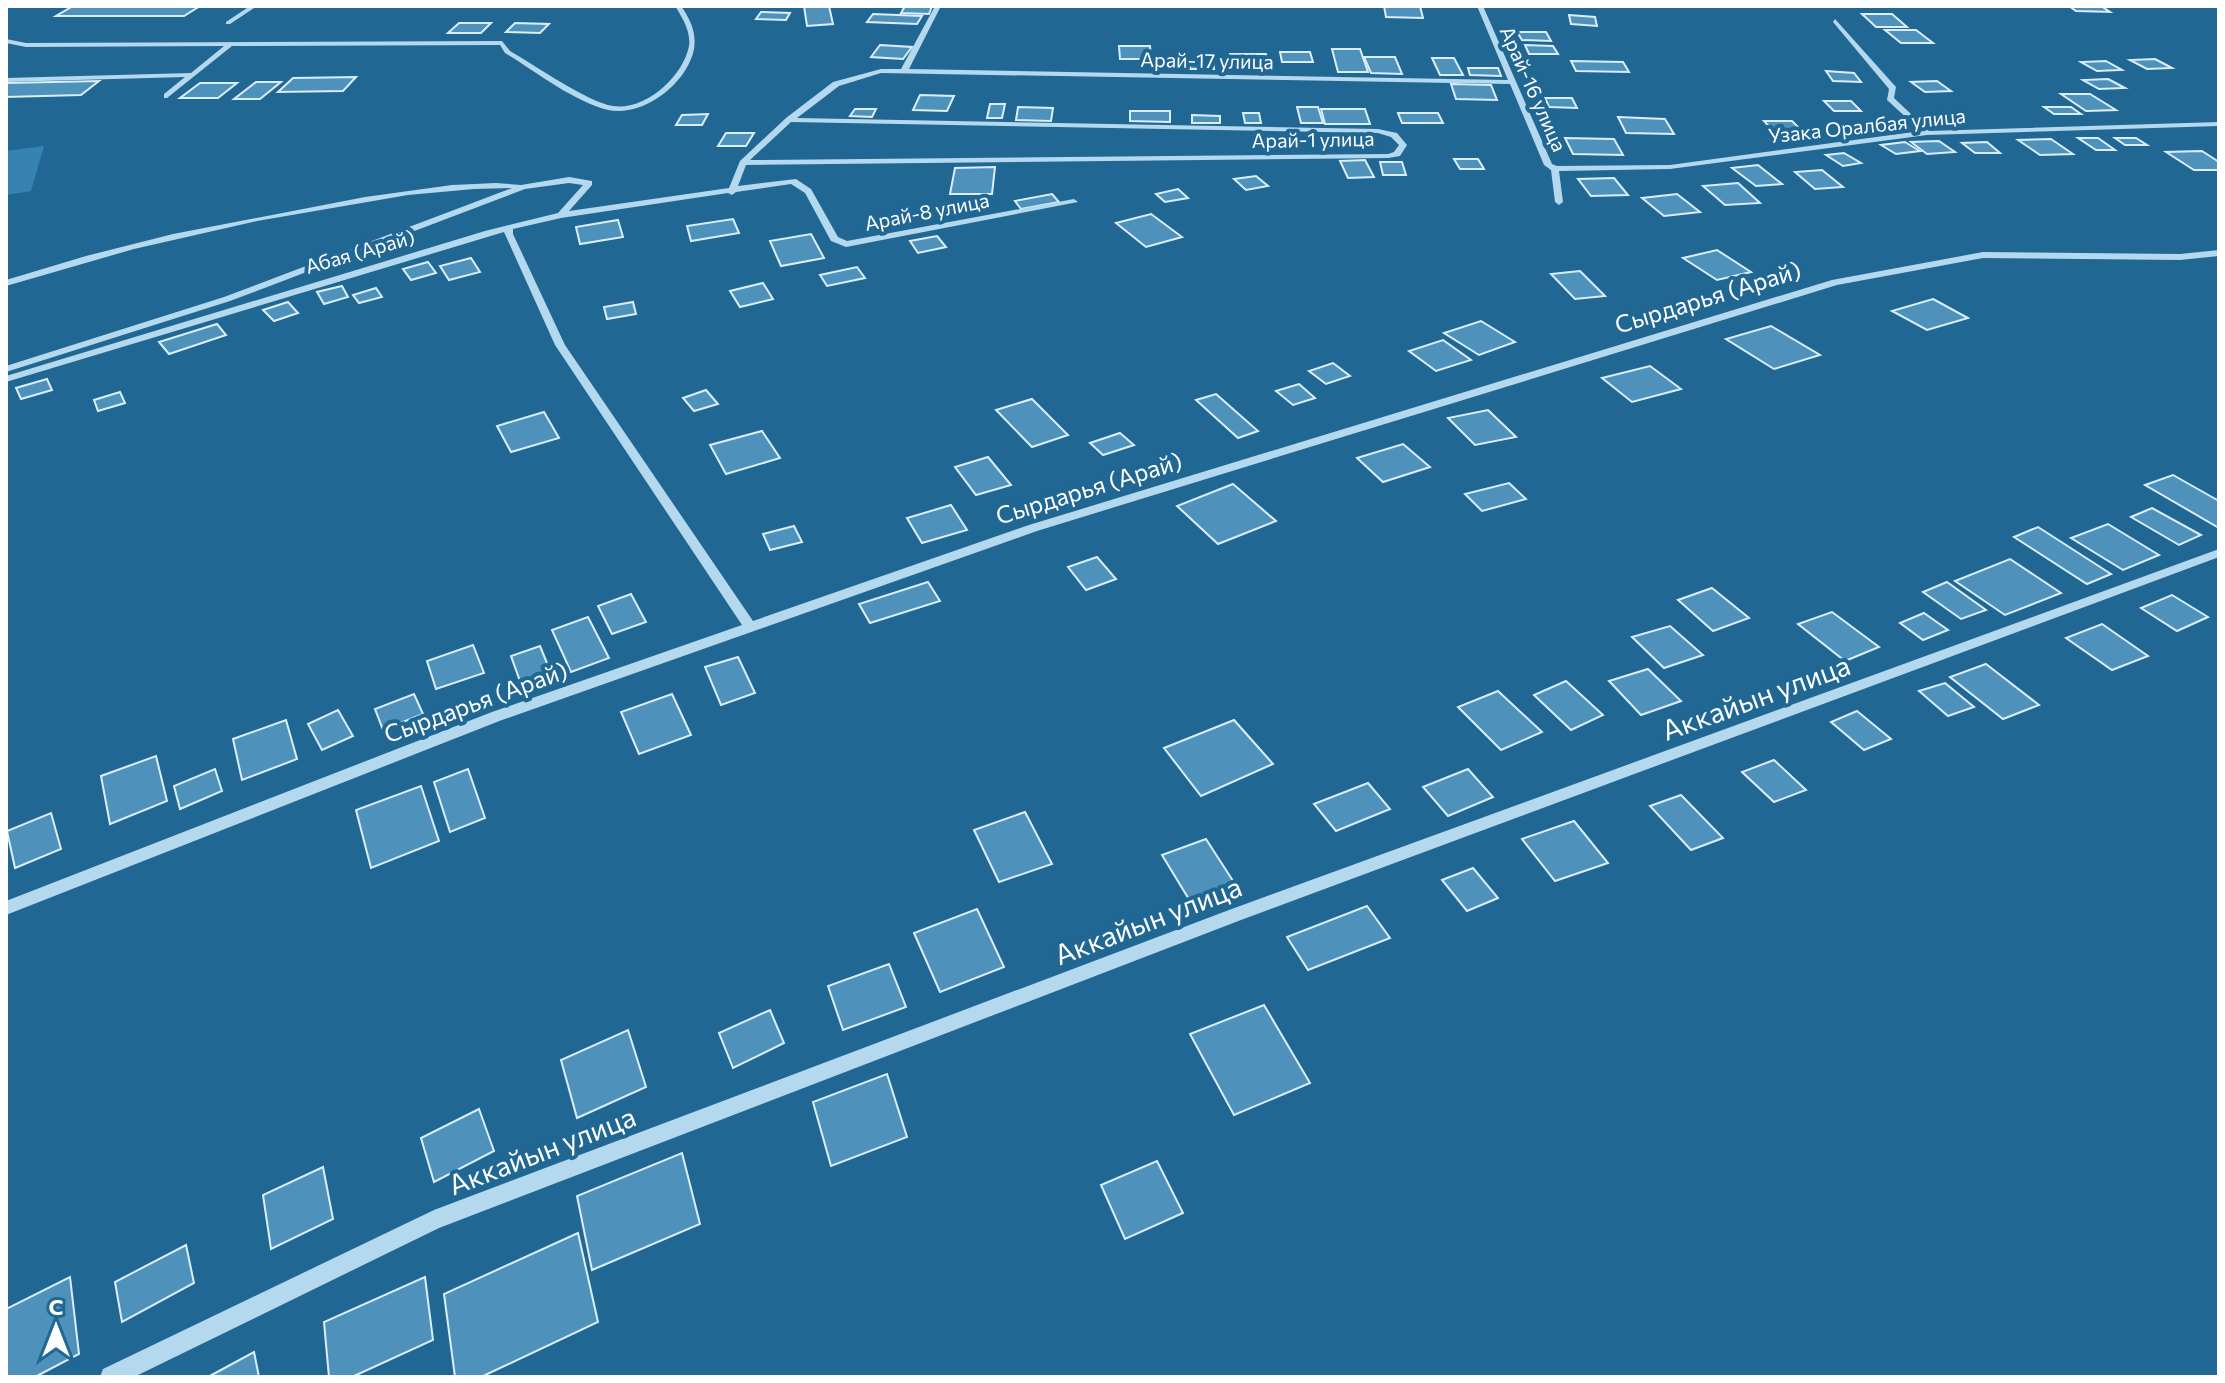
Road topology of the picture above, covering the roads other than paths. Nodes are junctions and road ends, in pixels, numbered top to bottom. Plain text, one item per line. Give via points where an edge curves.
1 (254, 6) edge
2 (371, 6) edge
3 (478, 6) edge
4 (678, 6) edge
5 (938, 6) edge
6 (1480, 6) edge
7 (1835, 21) dead end
8 (228, 23) dead end
9 (6, 41) edge
10 (232, 43) junction
11 (904, 71) junction
12 (193, 75) junction
13 (6, 80) edge
14 (1510, 82) junction
15 (167, 96) dead end
16 (789, 120) junction
17 (2219, 124) edge
18 (1927, 133) junction
19 (799, 161) junction
20 (743, 163) junction
21 (1555, 169) junction
22 (1568, 171) joint
23 (793, 181) junction
24 (523, 187) junction
25 (732, 192) junction
26 (1074, 202) dead end
27 (1559, 202) dead end
28 (561, 215) junction
29 (509, 228) junction
30 (2219, 253) edge
31 (6, 283) edge
32 (6, 369) edge
33 (6, 379) edge
34 (2219, 553) edge
35 (750, 627) junction
36 (6, 908) edge
37 (111, 1377) edge

1 - 8 street
2 - 3 street
4 - 10 street via 692,44 684,68 654,97 632,109 608,108 507,52 502,43
5 - 11 street
6 - 14 street, Арай-16 улица
7 - 18 street via 1893,89 1890,98
9 - 10 street
10 - 12 street
11 - 14 street, Арай-17 улица
11 - 16 street via 836,84
12 - 13 street
12 - 15 street
14 - 21 street, Арай-16 улица via 1548,165
16 - 19 street, Арай-1 улица via 1378,131 1394,135 1403,145 1388,156
16 - 20 street
17 - 18 street, Узака Оралбая улица
18 - 22 street, Узака Оралбая улица via 1670,167
19 - 20 street, Арай-1 улица
19 - 23 street
20 - 25 street
21 - 22 street, Арай-16 улица
21 - 27 street
23 - 25 street
23 - 26 street, Арай-8 улица via 808,191 834,239 846,244
24 - 28 street via 569,180 589,183
24 - 31 street via 397,194 280,213 139,242
24 - 32 street via 227,299
25 - 28 street, Абая (Арай)
28 - 29 street, Абая (Арай)
29 - 33 street, Абая (Арай)
29 - 35 street via 560,345
30 - 35 street, Сырдарья (Арай) via 1983,255 1835,282 1033,528
34 - 37 street, Аккайын улица via 1235,915 449,1215
35 - 36 street, Сырдарья (Арай) via 497,716

